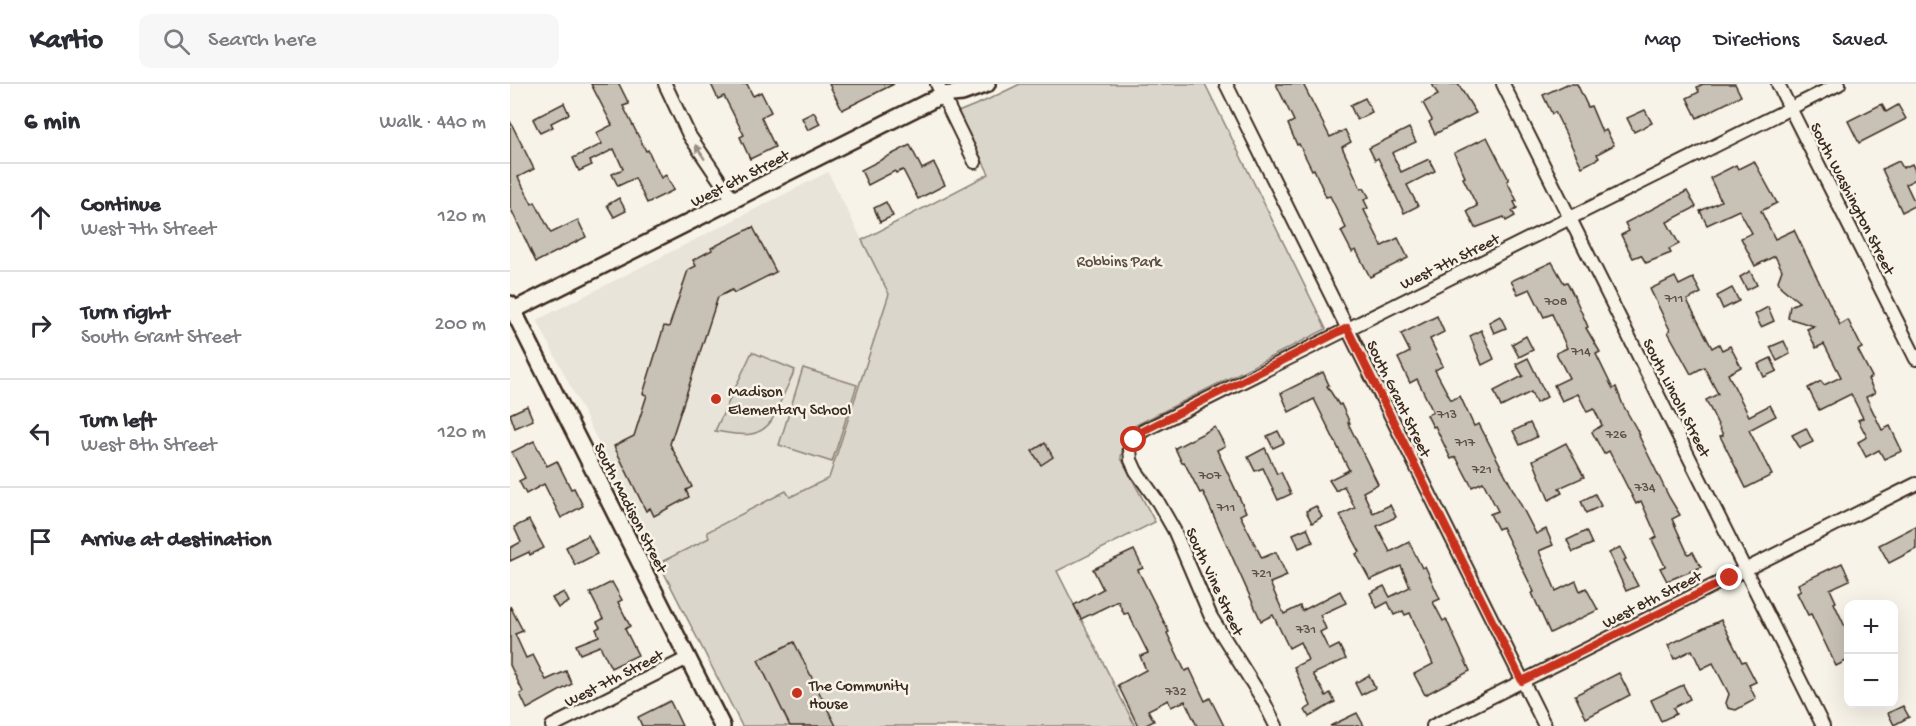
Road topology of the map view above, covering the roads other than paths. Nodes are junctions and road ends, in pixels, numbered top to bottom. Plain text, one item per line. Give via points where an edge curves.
1 (664, 84) edge
2 (987, 84) edge
3 (1226, 84) edge
4 (1503, 84) edge
5 (1778, 84) edge
6 (1839, 84) edge
7 (939, 90) edge
8 (1790, 108) junction
9 (975, 162) dead end
10 (733, 200) junction
11 (1570, 219) junction
12 (511, 309) edge
13 (1347, 328) junction
14 (1916, 359) edge
15 (1130, 449) joint
16 (1916, 484) edge
17 (1746, 569) junction
18 (688, 658) junction
19 (1522, 681) junction
20 (552, 726) edge
21 (722, 726) edge
22 (1276, 726) edge
23 (1433, 726) edge
24 (1545, 726) edge
25 (1823, 726) edge

10 -> 1 street via 689,135
2 - 7 street, West 6th Street via 962,93
3 - 13 street, South Grant Street
4 - 11 street, South Lincoln Street
5 - 8 street, South Washington Street
6 - 8 street, West 7th Street
7 - 9 street
7 - 10 street, West 6th Street
8 - 11 street, West 7th Street
8 - 14 street, South Washington Street
10 - 12 street, West 6th Street
11 - 13 street, West 7th Street
11 - 17 street, South Lincoln Street
12 - 18 street, South Madison Street
13 - 15 street, West 7th Street via 1143,431
13 - 19 street, South Grant Street
15 - 22 street, South Vine Street via 1136,471 1174,530 1211,617
16 - 17 street, West 8th Street
17 - 19 street, West 8th Street
17 - 25 street, South Lincoln Street
18 - 20 street, West 7th Street
18 - 21 street, South Madison Street
19 - 23 street, West 8th Street
19 - 24 street, South Grant Street

